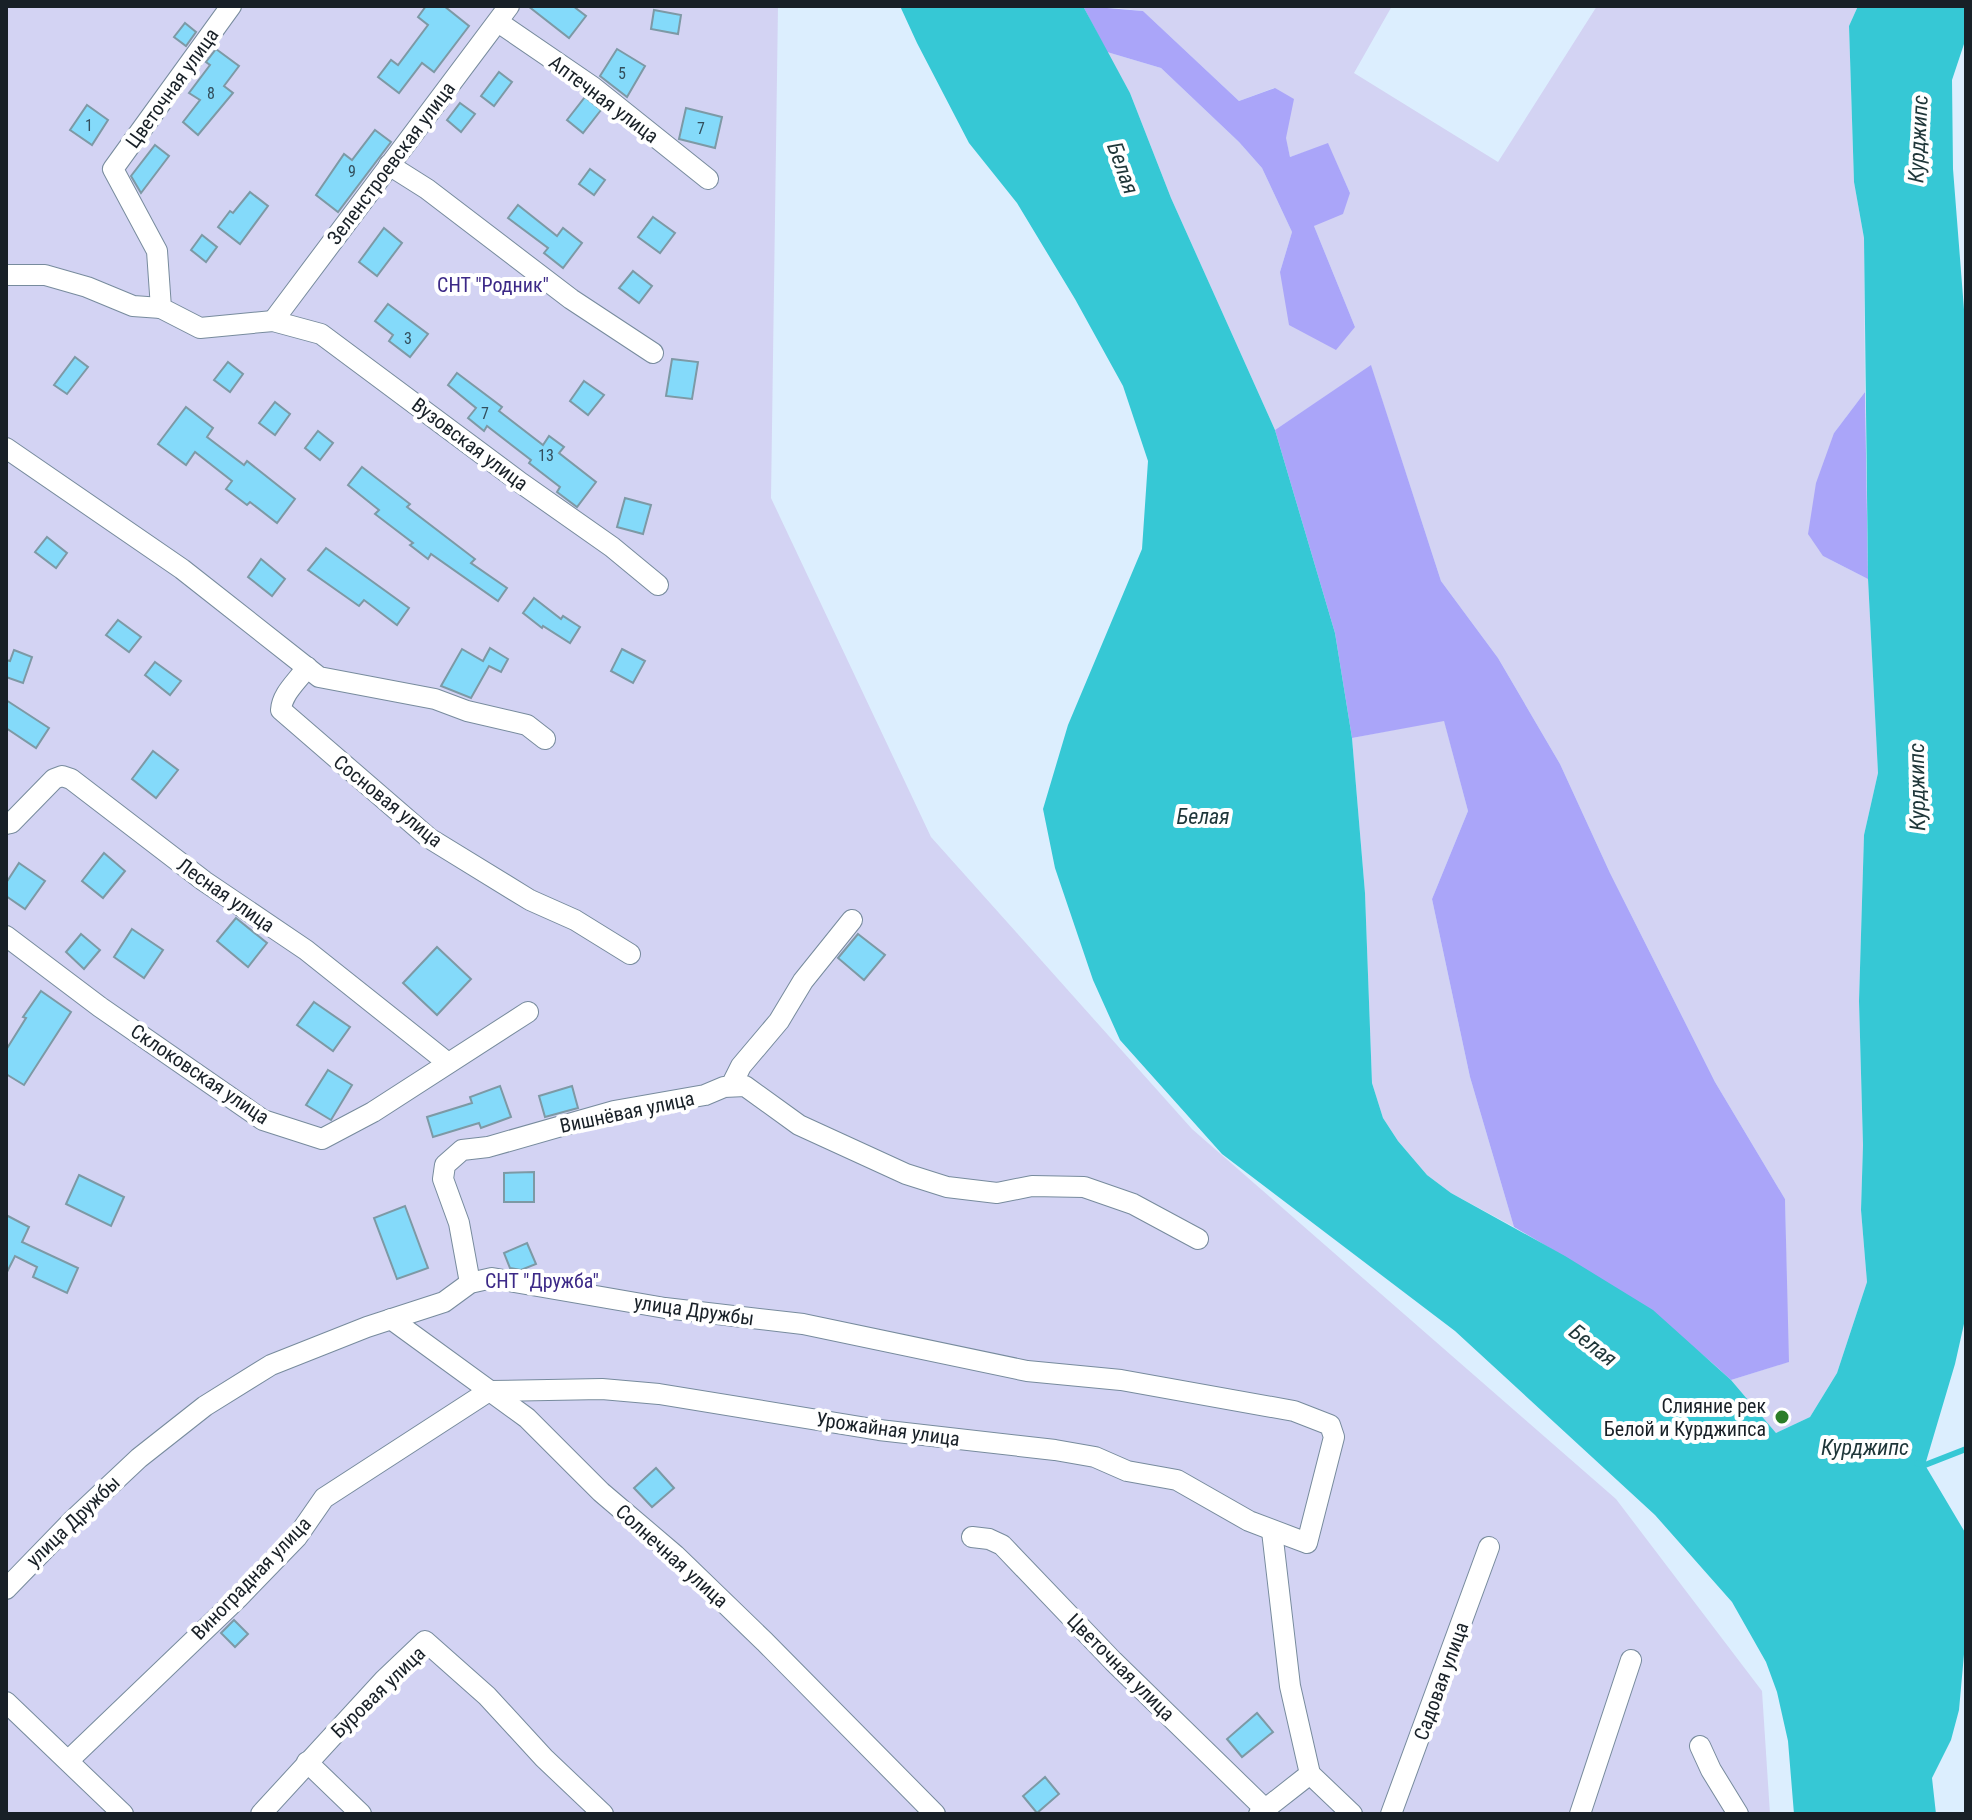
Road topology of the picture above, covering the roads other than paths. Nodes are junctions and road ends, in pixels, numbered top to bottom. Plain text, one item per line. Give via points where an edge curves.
1 (231, 6) edge
2 (504, 14) edge
3 (389, 165) junction
4 (708, 179) dead end
5 (6, 275) edge
6 (161, 308) junction
7 (273, 321) junction
8 (653, 353) dead end
9 (6, 448) edge
10 (658, 585) dead end
11 (307, 667) junction
12 (545, 739) dead end
13 (6, 824) edge
14 (852, 920) dead end
15 (6, 936) edge
16 (630, 954) dead end
17 (528, 1012) dead end
18 (448, 1063) junction
19 (731, 1086) junction
20 (1198, 1239) dead end
21 (470, 1283) junction
22 (391, 1319) junction
23 (489, 1391) junction
24 (1272, 1531) junction
25 (972, 1537) dead end
26 (1307, 1543) joint
27 (1489, 1547) dead end
28 (6, 1589) edge
29 (1631, 1660) dead end
30 (6, 1702) edge
31 (1700, 1746) dead end
32 (69, 1760) junction
33 (307, 1762) junction
34 (1310, 1774) junction
35 (1262, 1812) edge
36 (123, 1814) edge
37 (261, 1814) edge
38 (361, 1814) edge
39 (603, 1814) edge
40 (935, 1814) edge
41 (1352, 1814) edge
42 (1391, 1814) edge
43 (1580, 1814) edge
44 (1738, 1814) edge

1 - 6 street, Цветочная улица via 113,169 157,251
2 - 3 street, Зеленстроевская улица
2 - 4 street, Аптечная улица
3 - 7 street, Зеленстроевская улица
3 - 8 street
5 - 6 street via 45,275 133,306
6 - 7 street via 200,328
7 - 10 street, Вузовская улица via 321,334
9 - 11 street via 182,569
11 - 12 street via 319,677 435,699 527,725
11 - 16 street, Сосновая улица via 281,710 317,742 429,838
13 - 18 street, Лесная улица via 54,779 71,779 204,881 306,950
14 - 19 street
15 - 18 street, Склоковская улица via 263,1120 322,1139
17 - 18 street, Склоковская улица
19 - 20 street via 745,1086 799,1125 906,1174 947,1187 997,1193 1032,1186 1084,1187 1133,1204
19 - 21 street, Вишнёвая улица via 462,1150 445,1165 443,1179 459,1223
21 - 22 street, улица Дружбы via 444,1302
21 - 26 street, улица Дружбы via 492,1278 665,1308 803,1324 1027,1371 1121,1380 1294,1411 1330,1425 1334,1437
22 - 23 street, Солнечная улица
22 - 28 street, улица Дружбы via 271,1365 205,1406 139,1458
23 - 24 street, Урожайная улица via 659,1394 879,1430 1095,1457 1127,1471 1177,1480
23 - 32 street, Виноградная улица via 324,1498 297,1537 238,1598
23 - 40 street, Солнечная улица via 527,1418 601,1492 675,1555
24 - 26 street, Урожайная улица
24 - 34 street via 1290,1686
25 - 35 street, Цветочная улица via 1002,1545
27 - 42 street, Садовая улица
29 - 43 street
30 - 32 street
31 - 44 street
32 - 36 street
33 - 37 street, Буровая улица
33 - 38 street
33 - 39 street, Буровая улица via 425,1641
34 - 35 street, Цветочная улица
34 - 41 street

